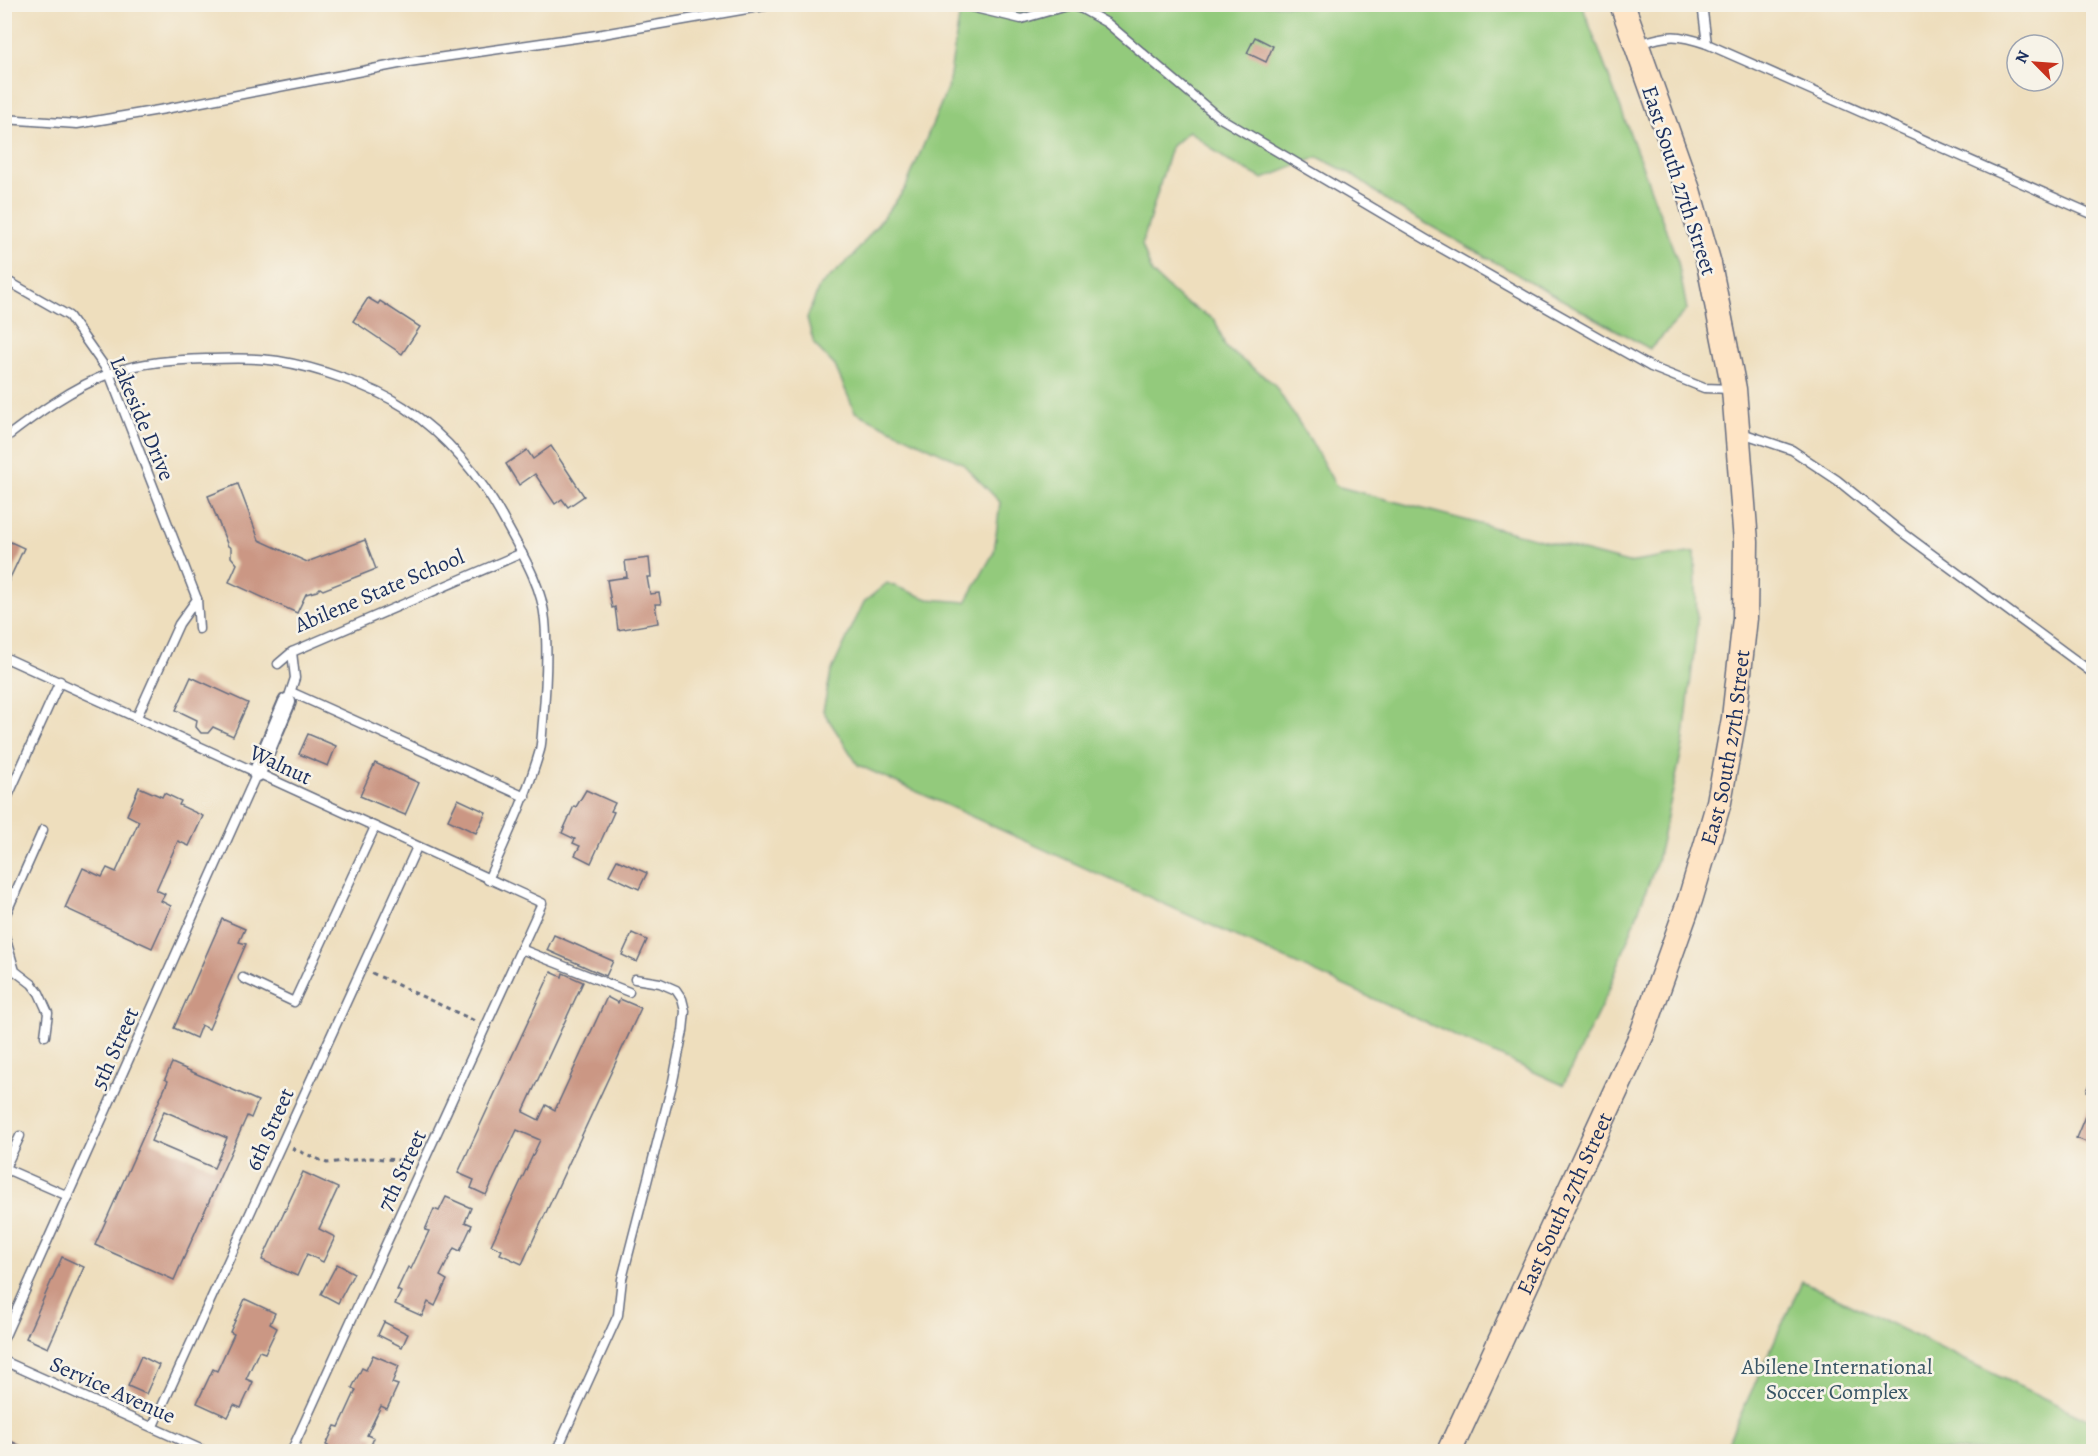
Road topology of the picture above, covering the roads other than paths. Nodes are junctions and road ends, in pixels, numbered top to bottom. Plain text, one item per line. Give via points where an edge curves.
1 (776, 4) edge
2 (958, 4) edge
3 (1622, 4) edge
4 (1702, 4) edge
5 (1707, 44) junction
6 (1636, 45) junction
7 (4, 119) edge
8 (2094, 215) edge
9 (4, 279) edge
10 (110, 373) junction
11 (1734, 389) junction
12 (1738, 432) junction
13 (4, 439) edge
14 (522, 553) junction
15 (197, 599) junction
16 (199, 629) dead end
17 (292, 652) junction
18 (4, 657) edge
19 (278, 664) dead end
20 (2094, 674) edge
21 (60, 681) junction
22 (289, 697) junction
23 (137, 717) junction
24 (257, 773) junction
25 (525, 797) junction
26 (4, 805) edge
27 (375, 827) junction
28 (43, 830) dead end
29 (417, 847) junction
30 (488, 880) junction
31 (4, 889) edge
32 (15, 894) junction
33 (542, 903) joint
34 (4, 918) edge
35 (4, 933) edge
36 (521, 949) junction
37 (243, 978) dead end
38 (635, 979) dead end
39 (629, 992) dead end
40 (45, 1036) dead end
41 (20, 1136) dead end
42 (5, 1168) edge
43 (68, 1196) junction
44 (4, 1338) edge
45 (4, 1360) edge
46 (153, 1426) junction
47 (207, 1452) edge
48 (291, 1452) edge
49 (556, 1452) edge
50 (1449, 1452) edge

1 - 7 lane via 409,62 77,124
2 - 11 lane via 1021,20 1070,5 1082,9 1107,23 1217,116 1427,240 1651,367 1704,388
3 - 6 main road, East South 27th Street
4 - 5 lane
5 - 6 lane via 1681,35
5 - 8 lane
6 - 11 main road, East South 27th Street via 1688,190 1709,264
9 - 10 lane, Lakeside Drive via 69,316
10 - 13 lane via 54,402
10 - 14 lane via 184,360 277,360 362,386 404,407 466,465 495,503
10 - 15 lane, Lakeside Drive
11 - 12 main road, East South 27th Street
12 - 20 lane via 1792,450 1837,480
12 - 50 main road, East South 27th Street via 1746,542 1744,618 1734,718 1719,802 1690,900 1642,1034
14 - 17 lane, Abilene State School
14 - 25 lane via 545,618 546,656 541,747
15 - 16 lane
15 - 23 lane via 180,624
17 - 19 lane
17 - 22 lane, Abilene State School via 296,672
18 - 21 lane, Walnut
21 - 23 lane, Walnut
21 - 26 lane
22 - 24 street, Abilene State School
22 - 25 lane
23 - 24 lane, Walnut
24 - 27 lane, Walnut
24 - 43 lane, 5th Street
25 - 30 lane
27 - 29 lane, Walnut
27 - 37 lane via 294,1002
28 - 32 lane
29 - 30 lane, Walnut
29 - 46 lane, 6th Street
30 - 33 lane, Walnut
31 - 32 lane
32 - 34 lane
33 - 36 lane, 7th Street
35 - 40 lane via 15,971 32,984 48,1013
36 - 39 lane
36 - 48 lane, 7th Street
38 - 49 lane via 676,990 685,1011 683,1031 625,1269 618,1315
41 - 42 lane
42 - 43 lane
43 - 44 lane, 5th Street
45 - 46 lane, Service Avenue
46 - 47 lane, Service Avenue

